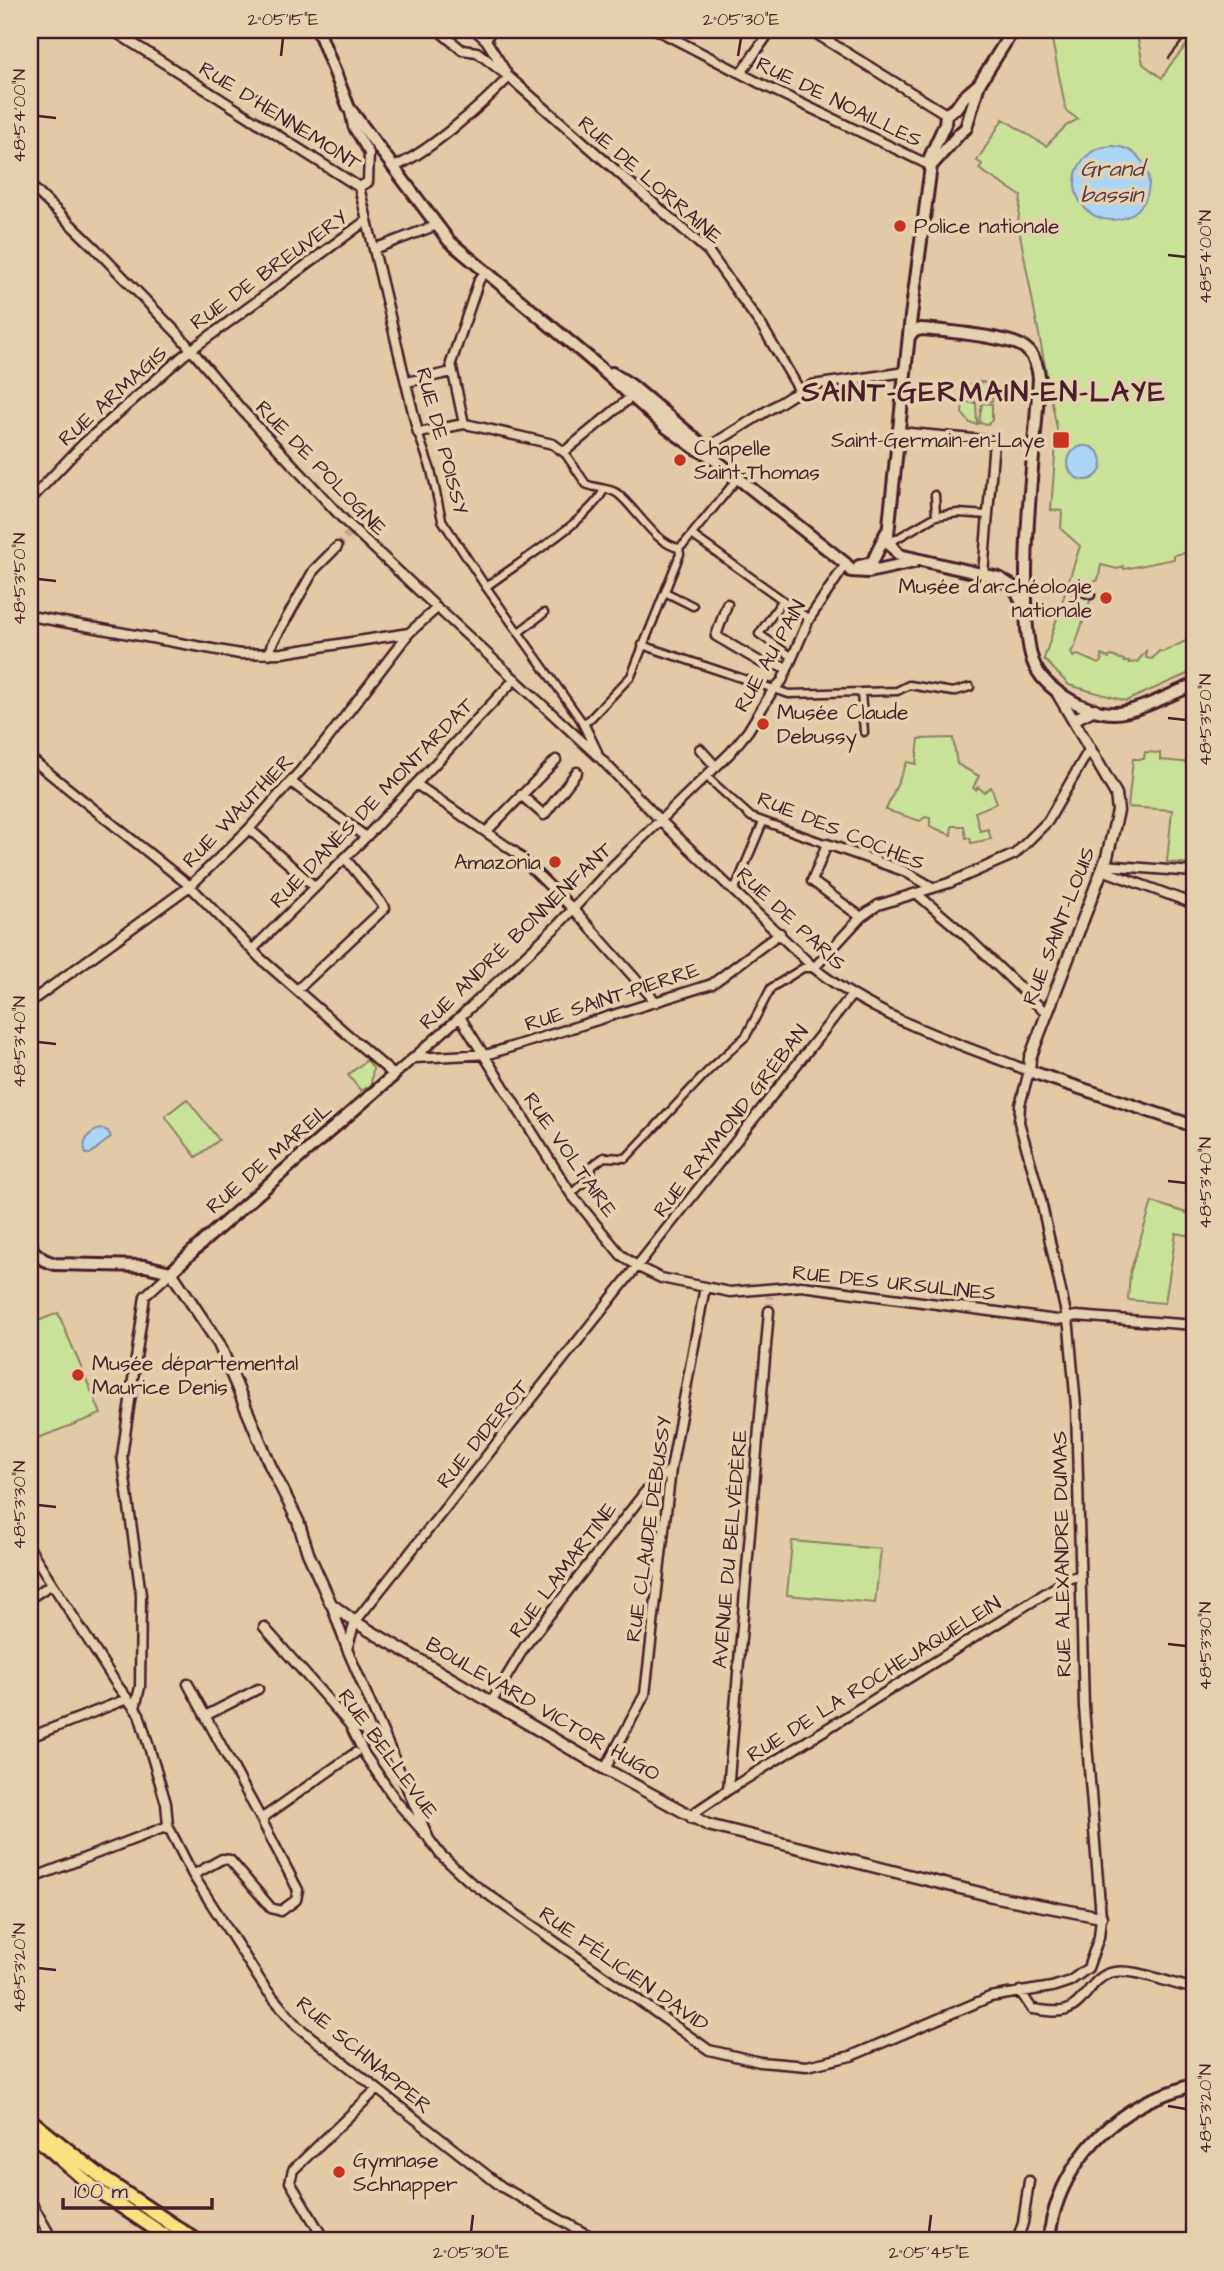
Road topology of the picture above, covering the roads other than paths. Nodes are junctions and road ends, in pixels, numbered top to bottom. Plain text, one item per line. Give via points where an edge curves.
1 (111, 30) edge
2 (318, 30) edge
3 (438, 30) edge
4 (475, 30) edge
5 (491, 30) edge
6 (657, 30) edge
7 (771, 30) edge
8 (810, 30) edge
9 (1013, 30) edge
10 (486, 40) junction
11 (741, 73) junction
12 (509, 77) junction
13 (979, 84) junction
14 (349, 108) junction
15 (949, 116) junction
16 (968, 117) junction
17 (960, 133) junction
18 (931, 166) junction
19 (394, 167) junction
20 (30, 185) edge
21 (359, 187) junction
22 (367, 220) junction
23 (437, 225) junction
24 (374, 249) junction
25 (485, 273) junction
26 (912, 311) junction
27 (925, 329) junction
28 (909, 337) junction
29 (191, 349) junction
30 (589, 358) junction
31 (452, 372) junction
32 (905, 372) junction
33 (407, 382) junction
34 (800, 391) junction
35 (631, 397) junction
36 (645, 398) junction
37 (464, 424) junction
38 (899, 432) junction
39 (418, 433) junction
40 (564, 452) junction
41 (709, 454) junction
42 (738, 478) junction
43 (604, 489) junction
44 (934, 495) dead end
45 (30, 499) edge
46 (988, 515) junction
47 (936, 516) junction
48 (692, 535) junction
49 (888, 535) junction
50 (337, 547) tunnel mouth
51 (679, 548) junction
52 (922, 561) junction
53 (846, 564) junction
54 (1026, 566) junction
55 (983, 574) junction
56 (999, 578) junction
57 (486, 587) junction
58 (1067, 587) dead end
59 (665, 592) junction
60 (1091, 595) dead end
61 (782, 601) junction
62 (727, 604) dead end
63 (693, 606) dead end
64 (437, 608) junction
65 (1026, 611) junction
66 (544, 613) dead end
67 (30, 616) edge
68 (809, 619) junction
69 (519, 632) junction
70 (409, 633) junction
71 (642, 645) junction
72 (269, 654) junction
73 (791, 656) junction
74 (787, 667) junction
75 (515, 679) junction
76 (1194, 685) edge
77 (970, 687) dead end
78 (773, 690) junction
79 (861, 692) junction
80 (1058, 694) junction
81 (1095, 709) junction
82 (1073, 720) junction
83 (583, 723) junction
84 (864, 732) dead end
85 (1090, 748) junction
86 (700, 749) dead end
87 (30, 758) edge
88 (600, 758) junction
89 (556, 760) dead end
90 (716, 767) junction
91 (577, 772) dead end
92 (707, 777) junction
93 (291, 782) junction
94 (416, 784) junction
95 (521, 795) junction
96 (661, 820) junction
97 (763, 822) junction
98 (250, 829) junction
99 (486, 832) junction
100 (366, 837) junction
101 (827, 844) junction
102 (345, 858) junction
103 (1103, 867) junction
104 (1194, 872) edge
105 (190, 886) junction
106 (315, 887) junction
107 (932, 887) junction
108 (734, 891) junction
109 (916, 892) junction
110 (1194, 904) edge
111 (573, 910) junction
112 (861, 917) junction
113 (780, 933) junction
114 (253, 950) junction
115 (814, 968) junction
116 (297, 990) junction
117 (851, 996) junction
118 (30, 1002) edge
119 (656, 1002) junction
120 (1047, 1014) junction
121 (460, 1017) junction
122 (482, 1054) junction
123 (414, 1058) junction
124 (1028, 1071) junction
125 (394, 1075) junction
126 (1194, 1126) edge
127 (571, 1194) junction
128 (30, 1232) edge
129 (32, 1250) edge
130 (638, 1267) junction
131 (171, 1272) junction
132 (705, 1287) junction
133 (769, 1311) tunnel mouth
134 (1067, 1318) junction
135 (1194, 1325) edge
136 (671, 1469) junction
137 (30, 1549) edge
138 (1079, 1576) junction
139 (52, 1584) junction
140 (30, 1598) edge
141 (331, 1604) junction
142 (355, 1622) junction
143 (264, 1627) dead end
144 (347, 1649) junction
145 (188, 1684) dead end
146 (258, 1689) dead end
147 (127, 1699) junction
148 (492, 1701) junction
149 (135, 1709) junction
150 (205, 1716) junction
151 (30, 1737) edge
152 (355, 1754) dead end
153 (605, 1769) junction
154 (728, 1790) junction
155 (261, 1819) junction
156 (692, 1819) junction
157 (168, 1826) junction
158 (429, 1839) junction
159 (194, 1875) junction
160 (30, 1879) edge
161 (1101, 1917) junction
162 (1194, 1988) edge
163 (1020, 1991) junction
164 (1194, 2084) edge
165 (376, 2090) junction
166 (30, 2120) edge
167 (30, 2132) edge
168 (1029, 2181) dead end
169 (30, 2200) edge
170 (53, 2241) edge
171 (173, 2241) edge
172 (197, 2241) edge
173 (325, 2241) edge
174 (604, 2241) edge
175 (1017, 2241) edge
176 (1049, 2241) edge

1 - 21 street, RUE D'HENNEMONT
2 - 14 main road
3 - 12 street
4 - 10 street
5 - 10 street
6 - 11 street, RUE DE NOAILLES
7 - 11 street
8 - 15 street
9 - 13 main road
10 - 12 street
11 - 18 street, RUE DE NOAILLES
12 - 19 street via 452,128
12 - 34 street, RUE DE LORRAINE via 708,251 763,328
13 - 15 main road
13 - 16 main road
14 - 19 main road
14 - 21 street via 353,127 369,153 368,182
15 - 16 main road via 964,111
15 - 17 main road via 952,132
15 - 18 main road via 930,157
16 - 17 main road
17 - 18 main road
18 - 26 main road
19 - 23 main road
20 - 29 street, RUE DE POLOGNE
21 - 22 street, RUE DE POISSY
22 - 24 street, RUE DE POISSY
22 - 29 street, RUE DE BREUVERY
23 - 24 street
23 - 25 main road
24 - 33 street, RUE DE POISSY
25 - 30 main road
25 - 31 street via 451,363
26 - 27 main road
26 - 28 main road
27 - 28 main road via 913,331
27 - 54 main road via 1015,342 1034,358 1039,377
28 - 32 main road
29 - 45 street, RUE ARMAGIS via 88,439
29 - 64 street, RUE DE POLOGNE via 344,520
30 - 35 main road
30 - 36 main road
31 - 33 street
31 - 37 street
32 - 34 street
32 - 38 main road
33 - 39 street, RUE DE POISSY
34 - 41 street via 712,445
35 - 36 main road
35 - 40 street
35 - 41 main road
36 - 41 main road
37 - 39 street
37 - 40 street via 553,444
38 - 46 street via 994,441
38 - 49 main road
39 - 57 street, RUE DE POISSY via 442,520
40 - 43 street via 586,484
41 - 42 main road
42 - 48 street
42 - 53 main road
43 - 51 street via 617,493 649,527
43 - 57 street via 576,521
44 - 47 street
46 - 47 street
46 - 55 street
47 - 49 street
48 - 51 street
48 - 61 street
49 - 52 main road via 900,555
49 - 53 main road via 872,563
50 - 72 street via 314,570
51 - 59 street
52 - 53 main road via 858,573
52 - 55 main road
53 - 68 street, RUE AU PAIN
54 - 56 main road via 1015,575
54 - 65 main road
55 - 56 main road
56 - 65 main road via 1015,588
57 - 69 street, RUE DE POISSY
58 - 60 street
59 - 63 street
59 - 71 street
61 - 68 street
61 - 73 street via 759,634
62 - 74 street via 716,636 762,663
64 - 70 street, RUE WAUTHIER
64 - 75 street, RUE DE POLOGNE via 467,641
65 - 80 main road via 1031,656
66 - 69 street
67 - 72 street via 223,652
68 - 73 street, RUE AU PAIN
69 - 83 street, RUE DE POISSY
70 - 72 street
70 - 93 street, RUE WAUTHIER
71 - 78 street
71 - 83 street via 631,676
73 - 74 street, RUE AU PAIN
74 - 78 street, RUE AU PAIN
75 - 88 street, RUE DE POLOGNE
75 - 94 street, RUE DANÈS DE MONTARDAT
76 - 81 main road via 1126,712
77 - 79 street via 953,692 909,685 897,691
78 - 79 street
78 - 90 street, RUE AU PAIN via 748,731
79 - 84 street
80 - 81 main road
80 - 82 street
81 - 82 street
82 - 85 street
83 - 88 street, RUE DE POISSY
85 - 103 street, RUE SAINT-LOUIS via 1116,794 1118,811
85 - 107 street via 1048,821 1015,854
86 - 90 street
87 - 105 street
88 - 96 street, RUE DE PARIS
89 - 95 street
90 - 92 street, RUE AU PAIN
91 - 95 street via 544,815
92 - 96 street, RUE AU PAIN
92 - 97 street, RUE DES COCHES via 741,810
93 - 98 street, RUE WAUTHIER
93 - 100 street
94 - 99 street
94 - 100 street, RUE DANÈS DE MONTARDAT
95 - 99 street
96 - 108 street, RUE DE PARIS
96 - 111 street, RUE ANDRÉ BONNENFANT
97 - 101 street, RUE DES COCHES
97 - 108 street
98 - 105 street, RUE WAUTHIER
98 - 106 street
99 - 111 street via 515,852
100 - 102 street, RUE DANÈS DE MONTARDAT
101 - 107 street, RUE DES COCHES
101 - 112 street via 812,881
102 - 106 street, RUE DANÈS DE MONTARDAT
102 - 116 street via 385,908
103 - 104 street
103 - 110 street
103 - 120 street, RUE SAINT-LOUIS
105 - 114 street
105 - 118 street, RUE WAUTHIER
106 - 114 street, RUE DANÈS DE MONTARDAT
107 - 109 street
108 - 113 street, RUE DE PARIS
109 - 112 street via 878,905
109 - 120 street
111 - 119 street
111 - 121 street, RUE ANDRÉ BONNENFANT
112 - 115 street
113 - 115 street, RUE DE PARIS
113 - 119 street, RUE SAINT-PIERRE via 712,984
114 - 116 street
115 - 117 street, RUE DE PARIS
115 - 127 street via 803,968 771,988 746,1036 626,1158 604,1157
116 - 125 street
117 - 124 street, RUE DE PARIS via 936,1036
117 - 130 street, RUE RAYMOND GRÉBAN
119 - 122 street, RUE SAINT-PIERRE
120 - 124 street, RUE SAINT-LOUIS
121 - 122 street, RUE VOLTAIRE
121 - 123 street, RUE ANDRÉ BONNENFANT
122 - 123 street, RUE SAINT-PIERRE
122 - 127 street, RUE VOLTAIRE
123 - 125 street, RUE ANDRÉ BONNENFANT
124 - 126 main road
124 - 134 street, RUE ALEXANDRE DUMAS via 1019,1122
125 - 131 main road, RUE DE MAREIL
127 - 130 street, RUE VOLTAIRE via 621,1255
128 - 129 street
129 - 131 main road via 55,1264 145,1266
130 - 132 street, RUE DES URSULINES via 661,1278
130 - 142 street, RUE DIDEROT
131 - 141 street, BOULEVARD VICTOR HUGO via 219,1344
131 - 149 street via 145,1296 122,1456 141,1595 140,1688
132 - 134 street, RUE DES URSULINES via 771,1292 802,1286
132 - 136 street, RUE CLAUDE DEBUSSY
133 - 154 street, AVENUE DU BELVÉDÈRE
134 - 135 street, RUE DES URSULINES
134 - 138 street, RUE ALEXANDRE DUMAS via 1076,1406
136 - 148 street, RUE LAMARTINE via 645,1492 525,1646
136 - 153 street, RUE CLAUDE DEBUSSY via 645,1694
137 - 139 street
138 - 154 street, RUE DE LA ROCHEJAQUELEIN via 1070,1577
138 - 161 street, RUE ALEXANDRE DUMAS
139 - 140 street
139 - 147 street
141 - 142 street, BOULEVARD VICTOR HUGO
141 - 144 street, RUE FÉLICIEN DAVID
142 - 144 street
142 - 148 street, BOULEVARD VICTOR HUGO
143 - 158 street, RUE BELLEVUE via 349,1725 397,1802
144 - 158 street, RUE FÉLICIEN DAVID
145 - 150 street
146 - 150 street
147 - 149 street
147 - 151 street
148 - 153 street, BOULEVARD VICTOR HUGO
149 - 157 street, RUE SCHNAPPER via 166,1803
150 - 155 street
152 - 155 street
153 - 156 street, BOULEVARD VICTOR HUGO
154 - 156 street, RUE DE LA ROCHEJAQUELEIN via 696,1811
155 - 159 street via 298,1890 296,1900 281,1911 271,1908 230,1860 222,1859
156 - 161 street, BOULEVARD VICTOR HUGO via 992,1896
157 - 159 street, RUE SCHNAPPER
157 - 160 street
158 - 163 street, RUE FÉLICIEN DAVID via 469,1881 709,2050 760,2062 807,2066 851,2056 990,1997
159 - 165 street, RUE SCHNAPPER via 280,2008
161 - 163 street, RUE ALEXANDRE DUMAS via 1088,1968 1070,1981
162 - 163 street via 1125,1971 1108,1973 1070,2009 1053,2011 1032,2008
164 - 176 main road via 1135,2108 1085,2151 1062,2190
165 - 173 street via 293,2170 290,2182
165 - 174 street, RUE SCHNAPPER via 502,2187 583,2234
166 - 172 main road via 104,2179
167 - 171 main road via 94,2188
168 - 175 street
169 - 170 street

